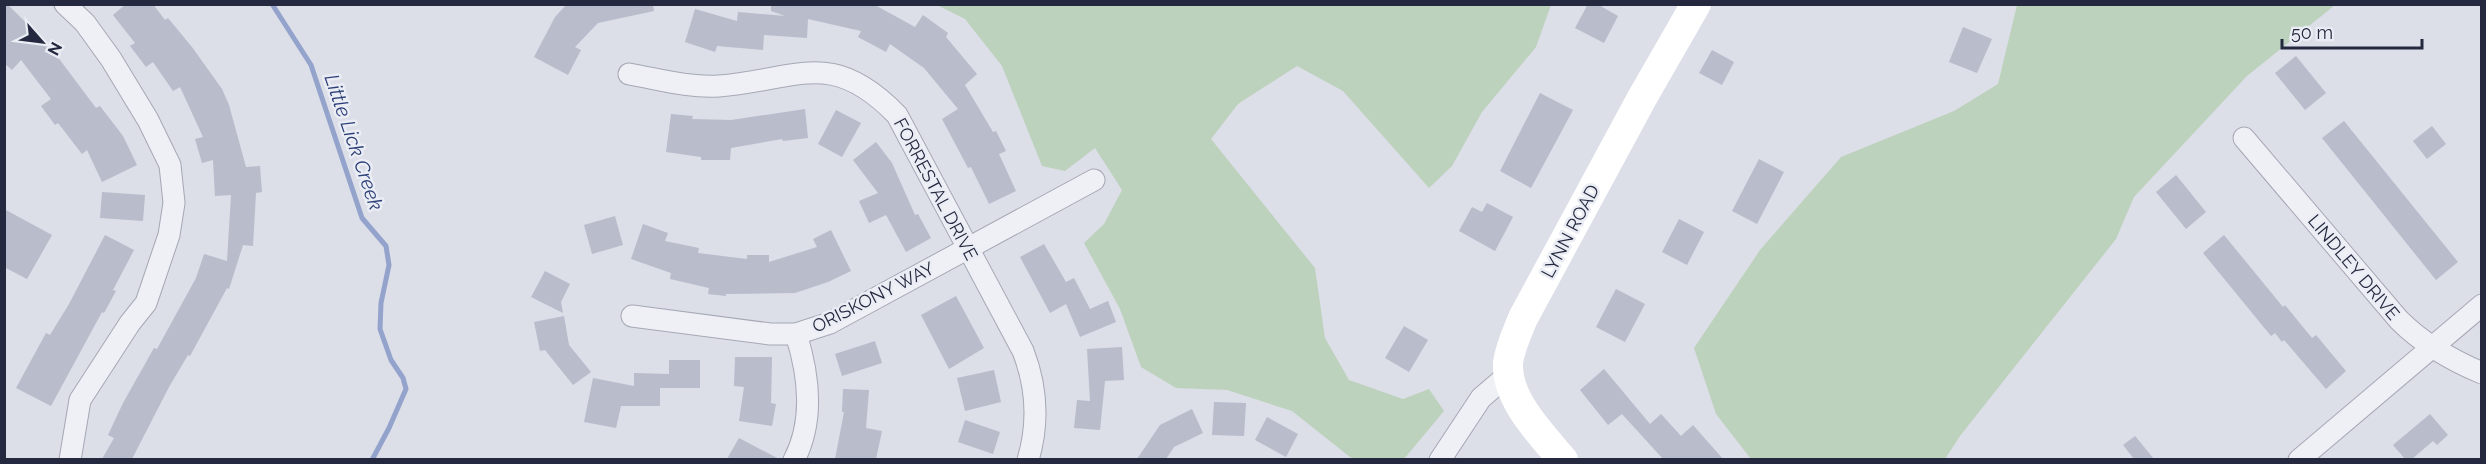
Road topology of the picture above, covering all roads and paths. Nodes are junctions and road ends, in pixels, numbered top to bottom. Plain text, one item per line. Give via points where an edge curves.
1 (65, 4) edge
2 (1696, 4) edge
3 (629, 74) dead end
4 (2244, 138) dead end
5 (1094, 180) dead end
6 (968, 248) junction
7 (2481, 305) edge
8 (633, 316) dead end
9 (796, 334) junction
10 (2431, 347) junction
11 (2481, 373) edge
12 (1509, 374) junction
13 (70, 459) edge
14 (794, 459) edge
15 (1028, 459) edge
16 (1440, 459) edge
17 (1563, 459) edge
18 (2299, 459) edge

1 - 13 street via 86,22 148,120 170,165 174,203 169,235 146,303 80,400
2 - 12 street, LYNN ROAD via 1523,318 1511,350
3 - 6 street, FORRESTAL DRIVE via 717,86 809,72 851,80 876,94 897,114
4 - 10 street, LINDLEY DRIVE via 2399,320
5 - 6 street, ORISKONY WAY
6 - 9 street, ORISKONY WAY via 830,323
6 - 15 street, FORRESTAL DRIVE via 1029,367 1035,426
7 - 10 street
8 - 9 street, ORISKONY WAY
9 - 14 street via 807,374 808,403 800,448
10 - 11 street, LINDLEY DRIVE
10 - 18 street
12 - 16 street via 1481,398
12 - 17 street, LYNN ROAD via 1525,411

